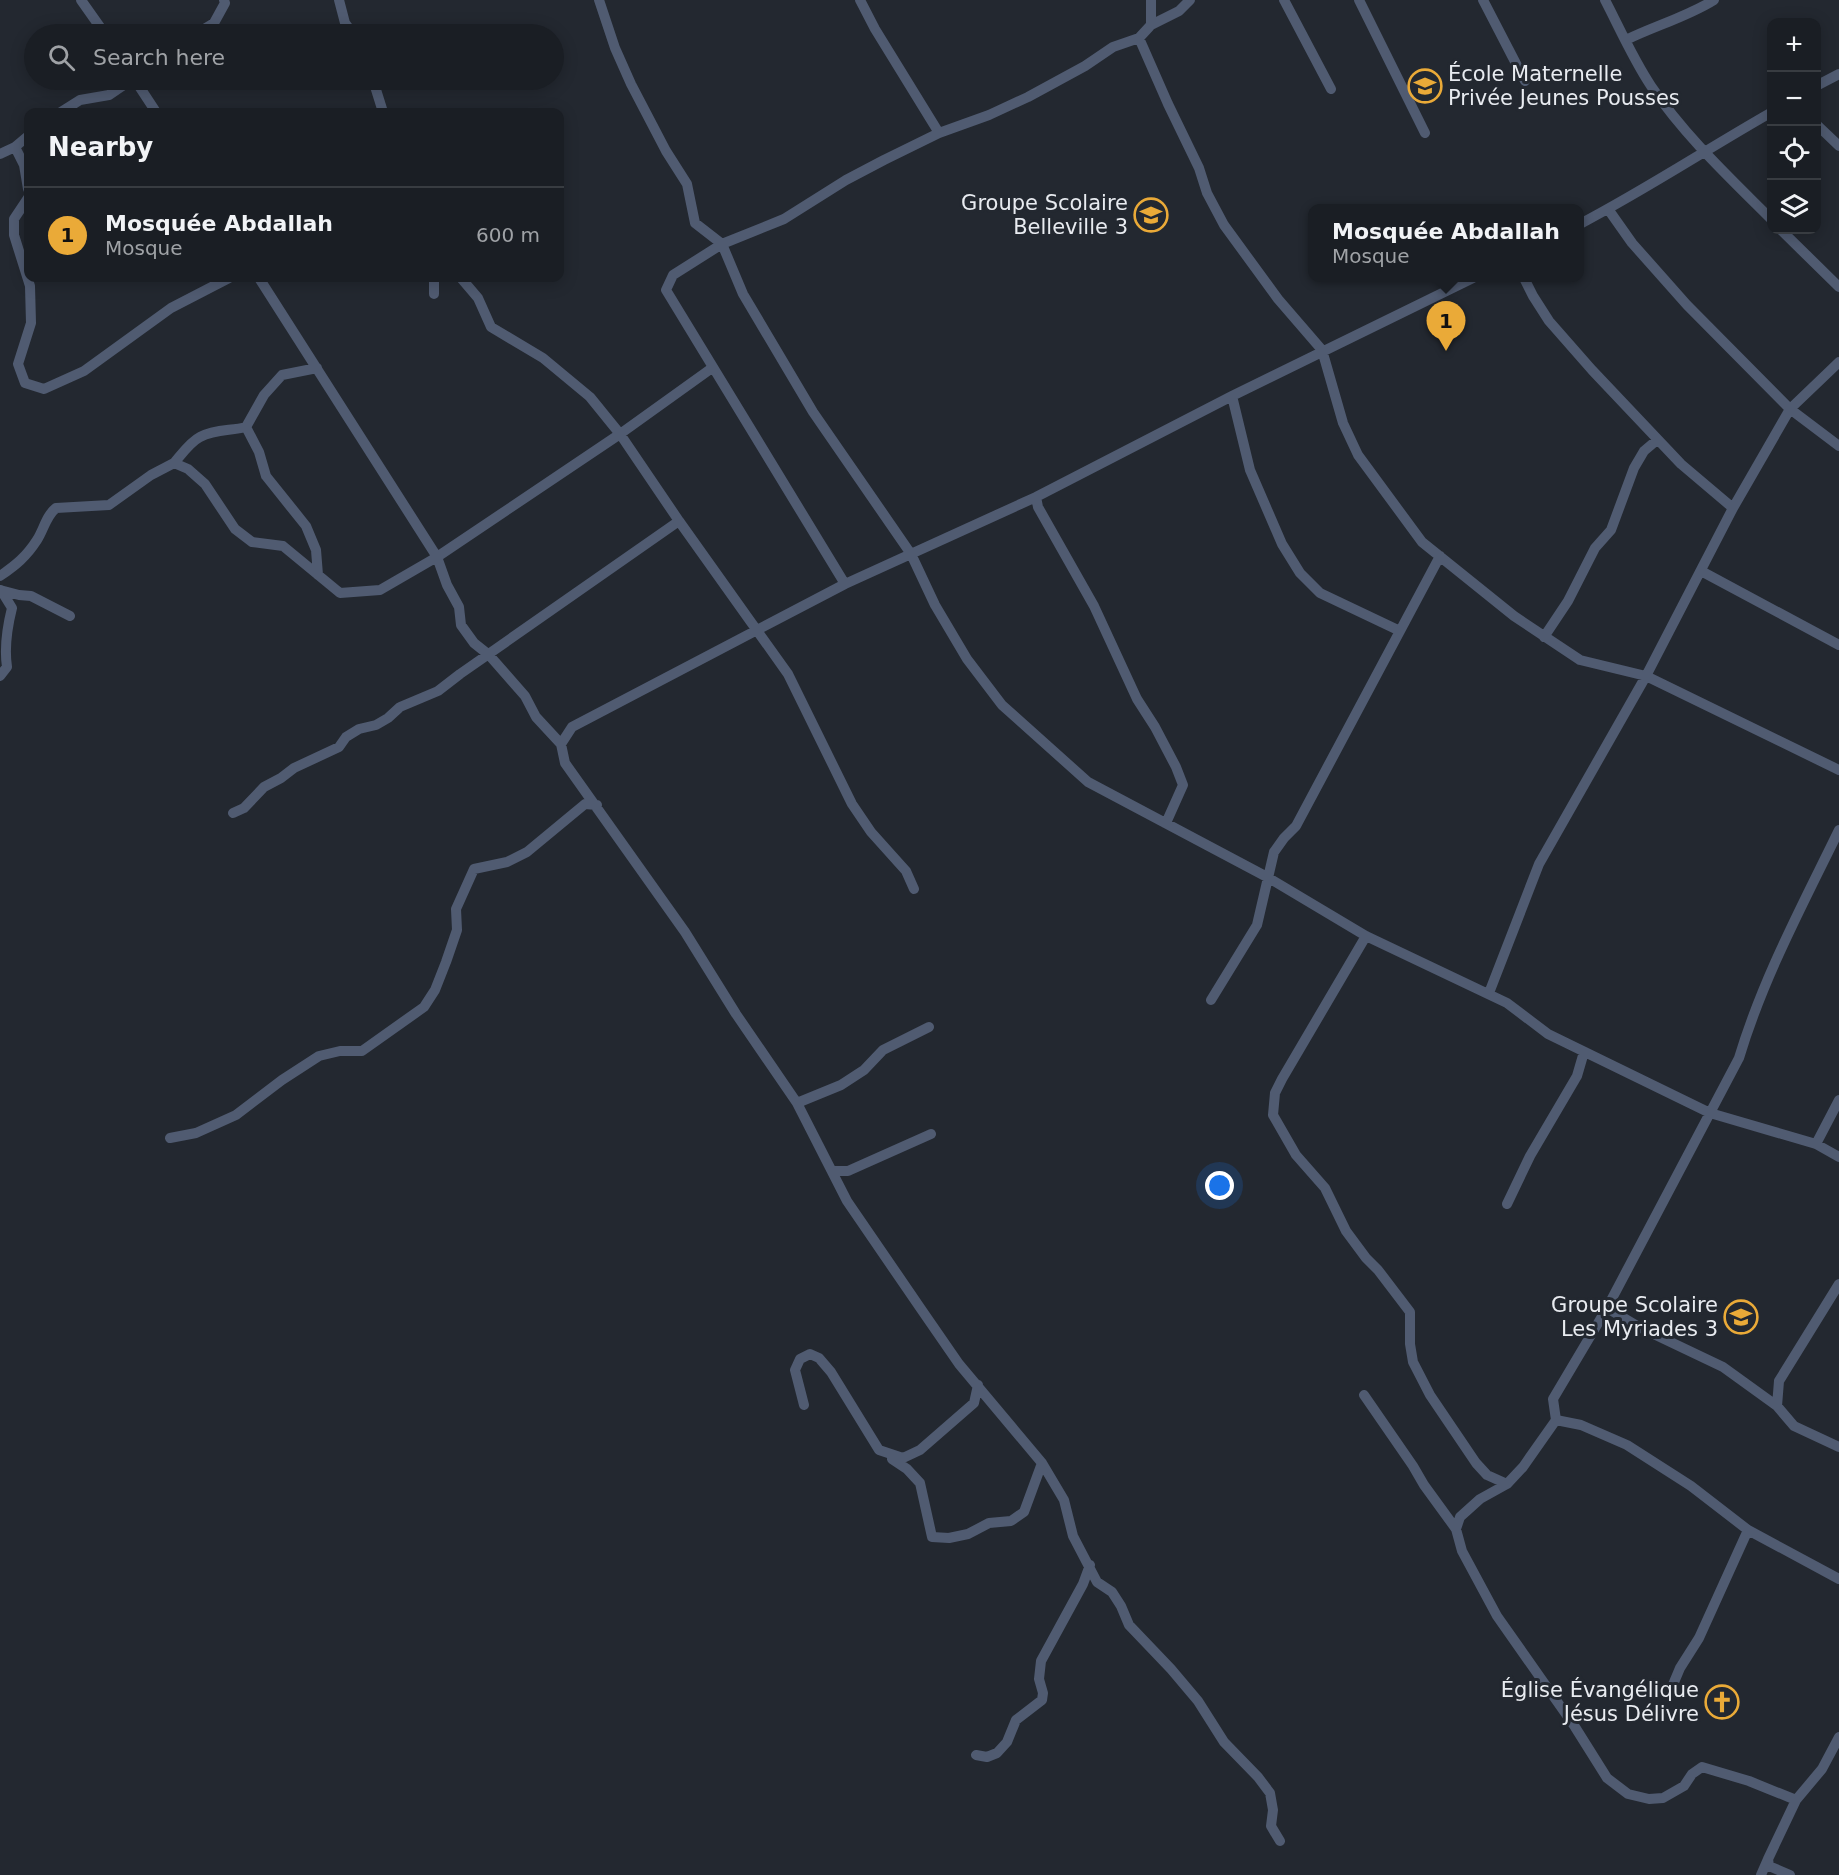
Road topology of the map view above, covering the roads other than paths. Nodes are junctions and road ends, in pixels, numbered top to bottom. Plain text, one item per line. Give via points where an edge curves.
1 (81, 0) edge
2 (339, 0) edge
3 (598, 0) edge
4 (860, 0) edge
5 (1151, 0) edge
6 (1190, 0) edge
7 (1284, 0) edge
8 (1359, 0) edge
9 (1483, 0) edge
10 (1605, 0) edge
11 (1714, 0) edge
12 (227, 1) edge
13 (98, 24) edge
14 (212, 24) edge
15 (346, 24) edge
16 (1151, 24) junction
17 (1139, 38) junction
18 (1626, 40) junction
19 (1839, 74) edge
20 (1525, 81) dead end
21 (1821, 83) edge
22 (1331, 89) dead end
23 (117, 90) edge
24 (140, 90) edge
25 (376, 90) edge
26 (67, 108) edge
27 (153, 108) edge
28 (382, 108) edge
29 (1767, 115) edge
30 (1818, 126) edge
31 (939, 133) junction
32 (1425, 133) dead end
33 (24, 139) edge
34 (1839, 146) edge
35 (15, 147) junction
36 (1702, 151) junction
37 (0, 154) edge
38 (24, 165) edge
39 (24, 204) edge
40 (1608, 209) junction
41 (1767, 215) edge
42 (1584, 222) edge
43 (1785, 234) edge
44 (722, 244) junction
45 (24, 267) edge
46 (29, 282) edge
47 (221, 282) edge
48 (262, 282) edge
49 (434, 282) edge
50 (464, 282) edge
51 (1465, 282) edge
52 (1526, 282) edge
53 (1839, 287) edge
54 (434, 294) dead end
55 (1322, 350) junction
56 (1839, 362) edge
57 (317, 368) junction
58 (712, 368) junction
59 (1232, 396) junction
60 (1791, 409) junction
61 (246, 427) junction
62 (620, 434) junction
63 (1657, 440) junction
64 (1839, 446) edge
65 (174, 463) junction
66 (1035, 497) junction
67 (1733, 508) junction
68 (679, 521) junction
69 (911, 554) junction
70 (1440, 556) junction
71 (437, 557) junction
72 (1701, 571) junction
73 (318, 575) junction
74 (0, 576) edge
75 (845, 584) junction
76 (0, 590) edge
77 (70, 616) dead end
78 (756, 630) junction
79 (1400, 631) junction
80 (1544, 637) junction
81 (1839, 645) edge
82 (489, 655) junction
83 (0, 676) edge
84 (1646, 676) junction
85 (561, 744) junction
86 (1839, 770) edge
87 (597, 805) junction
88 (233, 813) dead end
89 (1166, 823) junction
90 (1839, 830) edge
91 (1267, 877) junction
92 (914, 889) dead end
93 (1366, 936) junction
94 (1489, 993) junction
95 (1211, 1000) dead end
96 (929, 1027) dead end
97 (1584, 1052) junction
98 (1839, 1100) edge
99 (796, 1103) junction
100 (1710, 1113) junction
101 (931, 1134) dead end
102 (170, 1138) dead end
103 (1816, 1144) junction
104 (1839, 1157) edge
105 (832, 1171) junction
106 (1507, 1204) dead end
107 (1839, 1284) edge
108 (1607, 1308) junction
109 (978, 1385) junction
110 (1364, 1395) dead end
111 (804, 1406) dead end
112 (1777, 1406) junction
113 (1556, 1420) junction
114 (1839, 1447) edge
115 (879, 1450) junction
116 (1042, 1463) junction
117 (1507, 1484) junction
118 (1456, 1529) junction
119 (1748, 1530) junction
120 (1090, 1565) junction
121 (1839, 1579) edge
122 (1672, 1687) dead end
123 (1839, 1737) edge
124 (976, 1755) dead end
125 (1796, 1800) junction
126 (1280, 1841) dead end
127 (1767, 1859) junction
128 (1761, 1875) edge
129 (1790, 1875) edge

1 - 13 street
2 - 15 street
3 - 44 street via 631,84 687,184 695,224
4 - 31 street
5 - 16 street
6 - 16 street via 1179,11
7 - 22 street
8 - 32 street
9 - 20 street
10 - 18 street
11 - 18 street
12 - 14 street
16 - 17 street
17 - 31 street via 1113,47 989,115
17 - 55 street via 1224,225 1278,299
18 - 36 street via 1650,85
19 - 21 street
23 - 26 street via 80,100
24 - 27 street
25 - 28 street
29 - 36 street
30 - 34 street
31 - 44 street via 846,180 784,219
33 - 35 street
35 - 37 street
35 - 38 street
36 - 40 street
36 - 41 street
39 - 45 street via 14,219 14,235
40 - 42 street
40 - 60 street via 1632,243 1687,304
43 - 53 street
44 - 58 street via 674,275 666,290
44 - 69 street via 743,294 813,412
46 - 47 street via 31,323 18,364 24,383 44,389 84,371 171,308
48 - 57 street
49 - 54 street
50 - 62 street via 478,298 491,327 551,364 590,397
51 - 55 street
52 - 63 street via 1549,321
55 - 59 street
55 - 70 street via 1343,423 1358,455 1422,542
56 - 60 street
57 - 61 street via 282,375 264,395
57 - 71 street
58 - 62 street
58 - 75 street
59 - 66 street
59 - 79 street via 1250,471 1282,544 1300,573 1320,593
60 - 64 street
60 - 67 street
61 - 65 street via 199,437
61 - 73 street via 266,476 306,526 316,549
62 - 68 street
62 - 71 street
63 - 67 street
63 - 80 street via 1644,451 1634,468 1611,530 1596,548
65 - 73 street via 206,484 235,529 252,542 283,546
65 - 74 street via 109,506 56,508 24,559
66 - 69 street
66 - 89 street via 1094,606 1137,699 1176,767 1183,785
67 - 72 street
68 - 78 street
68 - 82 street
69 - 75 street
69 - 89 street via 967,659 1002,705 1088,782
70 - 79 street
70 - 80 street
71 - 73 street via 380,590 340,593
71 - 82 street via 459,608 461,625
72 - 81 street
72 - 84 street
75 - 78 street
76 - 77 street via 31,596
76 - 83 street via 12,608 7,628 7,667
78 - 85 street via 572,727
78 - 92 street via 788,674 852,804 906,871
79 - 91 street via 1296,826 1274,852
80 - 84 street via 1580,660
82 - 85 street
82 - 88 street via 438,691 400,707 376,725 358,729 339,747 294,768
84 - 86 street
84 - 94 street via 1539,864
85 - 87 street via 564,763
87 - 99 street
87 - 102 street via 585,804 527,852 507,862 474,869 456,909 457,930 446,962 424,1007 362,1050 319,1056 236,1115
89 - 91 street
90 - 100 street via 1780,951 1739,1058
91 - 93 street
91 - 95 street via 1257,925
93 - 94 street
93 - 117 street via 1275,1093 1273,1115 1296,1155 1325,1188 1346,1231 1410,1312 1413,1362 1430,1395 1481,1469
94 - 97 street via 1548,1034
96 - 99 street via 884,1050 841,1085
97 - 100 street
97 - 106 street via 1577,1076
98 - 103 street
99 - 105 street
100 - 103 street
100 - 108 street
101 - 105 street via 848,1171
103 - 104 street
105 - 109 street via 847,1200 921,1309
107 - 112 street via 1779,1381
108 - 112 street via 1723,1367
108 - 113 street via 1553,1399
109 - 115 street via 974,1403 920,1450 903,1458
109 - 116 street
110 - 118 street
111 - 115 street via 795,1370 800,1359 810,1354 831,1372
112 - 114 street via 1794,1426
113 - 117 street via 1524,1467
113 - 119 street via 1581,1425 1627,1445 1691,1486
115 - 116 street via 920,1483 932,1537 949,1538 989,1523 1011,1521 1024,1512
116 - 120 street via 1064,1500 1073,1536
117 - 118 street via 1480,1499 1460,1517
118 - 125 street via 1462,1551 1497,1616 1606,1778 1628,1794 1663,1798 1684,1786 1702,1767
119 - 121 street
119 - 122 street
120 - 124 street via 1041,1661 1042,1700 1016,1719 1007,1742 997,1753 987,1757
120 - 126 street via 1098,1582 1122,1606 1128,1625 1172,1669 1224,1742 1270,1793 1271,1827
123 - 125 street via 1822,1769
125 - 127 street
127 - 128 street
127 - 129 street via 1769,1866

